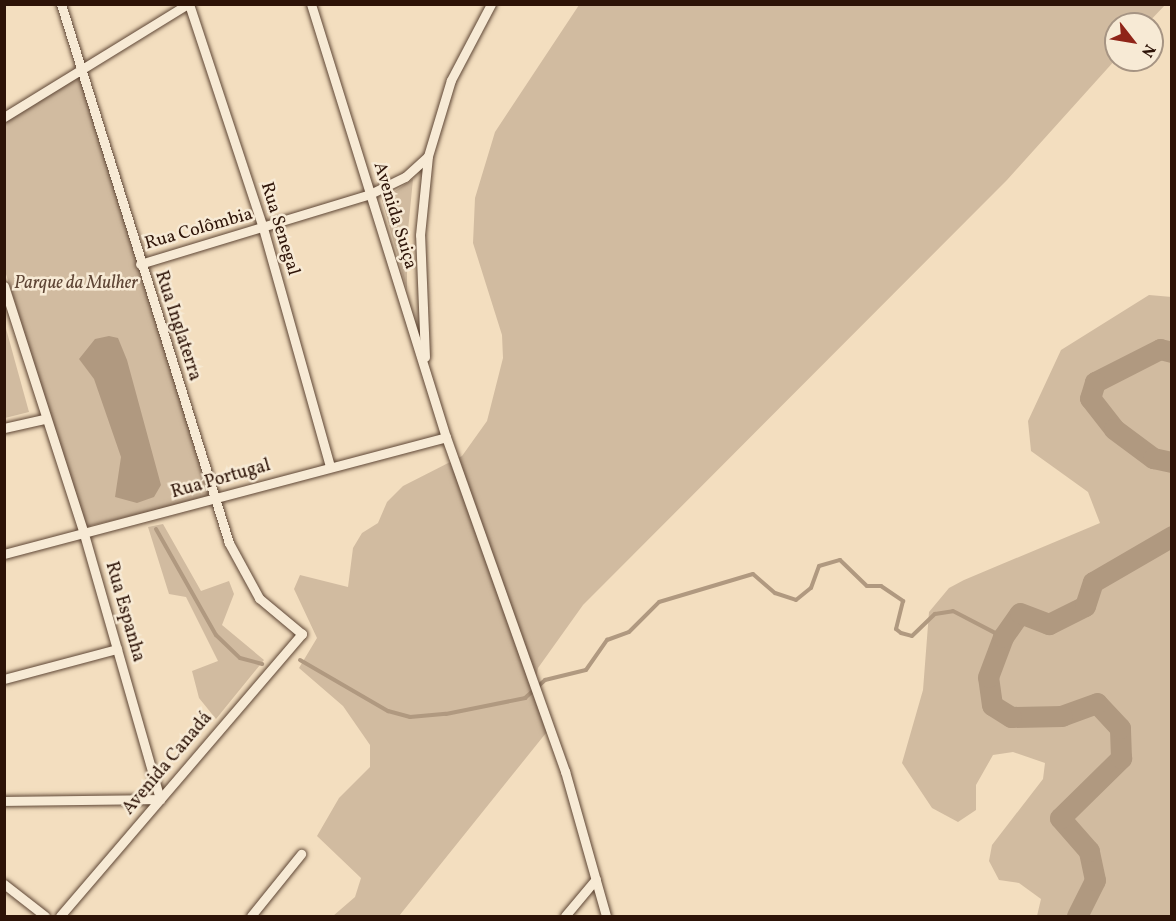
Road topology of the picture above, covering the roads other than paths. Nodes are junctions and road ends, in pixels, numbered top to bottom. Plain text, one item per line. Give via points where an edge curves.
1 (61, 4) edge
2 (188, 4) edge
3 (311, 4) edge
4 (491, 4) edge
5 (82, 66) junction
6 (4, 117) edge
7 (428, 156) junction
8 (370, 195) junction
9 (263, 228) junction
10 (140, 264) junction
11 (4, 286) edge
12 (426, 375) junction
13 (44, 419) junction
14 (4, 428) edge
15 (446, 437) junction
16 (330, 466) junction
17 (215, 500) junction
18 (84, 534) junction
19 (4, 554) edge
20 (302, 634) joint
21 (117, 649) junction
22 (4, 679) edge
23 (160, 799) junction
24 (4, 801) edge
25 (301, 854) dead end
26 (596, 879) junction
27 (4, 884) edge
28 (45, 916) edge
29 (60, 916) edge
30 (251, 916) edge
31 (565, 916) edge
32 (606, 916) edge

1 - 5 street, Rua Inglaterra
2 - 5 street
2 - 9 street, Rua Senegal
3 - 8 street, Avenida Suiça
4 - 7 street via 451,80
5 - 6 street
5 - 10 street, Rua Inglaterra
7 - 8 street, Rua Colômbia via 405,177
7 - 12 street via 420,292
8 - 9 street, Rua Colômbia
8 - 12 street, Avenida Suiça
9 - 10 street, Rua Colômbia
9 - 16 street, Rua Senegal
10 - 17 street, Rua Inglaterra
11 - 13 street, Rua Espanha
12 - 15 street, Avenida Suiça
13 - 14 street
13 - 18 street, Rua Espanha
15 - 16 street, Rua Portugal
15 - 26 street, Avenida Suiça via 533,680
16 - 17 street, Rua Portugal
17 - 18 street, Rua Portugal
17 - 20 street, Rua Inglaterra via 241,571 259,598
18 - 19 street, Rua Portugal
18 - 21 street, Rua Espanha
20 - 23 street, Avenida Canadá
21 - 22 street
21 - 23 street, Rua Espanha
23 - 24 street
23 - 29 street, Avenida Canadá
25 - 30 street
26 - 31 street
26 - 32 street, Avenida Suiça
27 - 28 street

